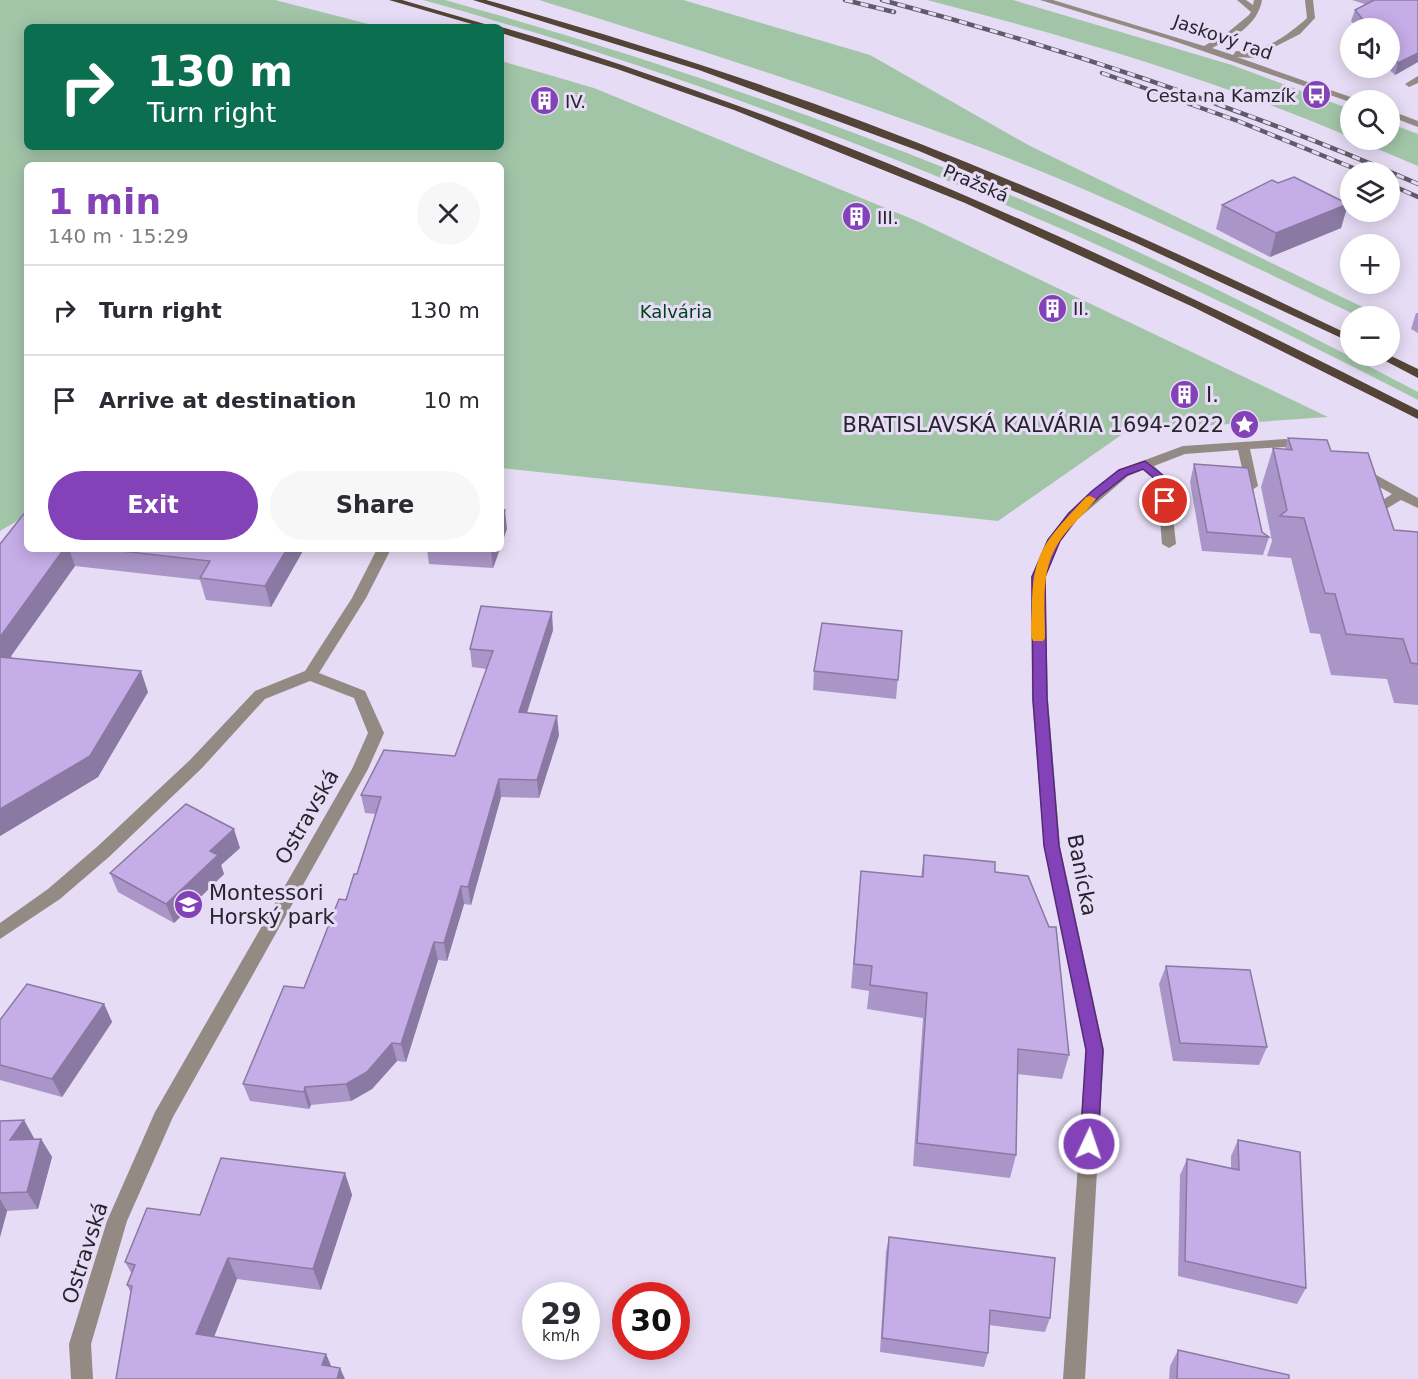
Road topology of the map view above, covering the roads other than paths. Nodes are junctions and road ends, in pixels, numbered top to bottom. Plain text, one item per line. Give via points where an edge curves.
1 (393, 0) edge
2 (477, 0) edge
3 (1044, 0) edge
4 (1241, 0) edge
5 (1258, 0) edge
6 (1309, 0) edge
7 (1255, 11) junction
8 (480, 24) edge
9 (504, 31) edge
10 (1206, 48) junction
11 (1418, 79) edge
12 (1409, 84) dead end
13 (1340, 95) edge
14 (1400, 118) edge
15 (1418, 124) edge
16 (1340, 334) edge
17 (1400, 365) edge
18 (1418, 374) edge
19 (1418, 415) edge
20 (1243, 446) junction
21 (1320, 453) edge
22 (1343, 460) edge
23 (1145, 465) junction
24 (1402, 494) junction
25 (1254, 496) edge
26 (1418, 504) edge
27 (1384, 529) edge
28 (1169, 544) dead end
29 (382, 552) edge
30 (310, 675) junction
31 (0, 932) edge
32 (82, 1379) edge
33 (1074, 1379) edge

1 - 8 main road
2 - 16 main road, Pražská via 730,77 925,150 1134,236
3 - 10 street, Jaskový rad
4 - 7 street
5 - 7 street
6 - 10 street via 1311,18 1297,32 1250,56
7 - 10 street via 1237,29
9 - 19 main road, Pražská via 778,123 991,209 1185,298
10 - 13 street, Jaskový rad
11 - 12 street
14 - 15 street
17 - 18 main road
20 - 21 street, Banícka via 1286,442
20 - 23 street, Banícka via 1183,450
20 - 25 street
22 - 24 street
23 - 28 street via 1163,480
23 - 33 street, Banícka via 1123,473 1073,516 1054,540 1038,577 1040,699 1052,846 1095,1050
24 - 26 street
24 - 27 street via 1379,507
29 - 30 street via 359,598
30 - 31 street via 260,695 196,764 104,851 54,894
30 - 32 street, Ostravská via 360,695 376,733 360,770 165,1112 114,1232 80,1344

